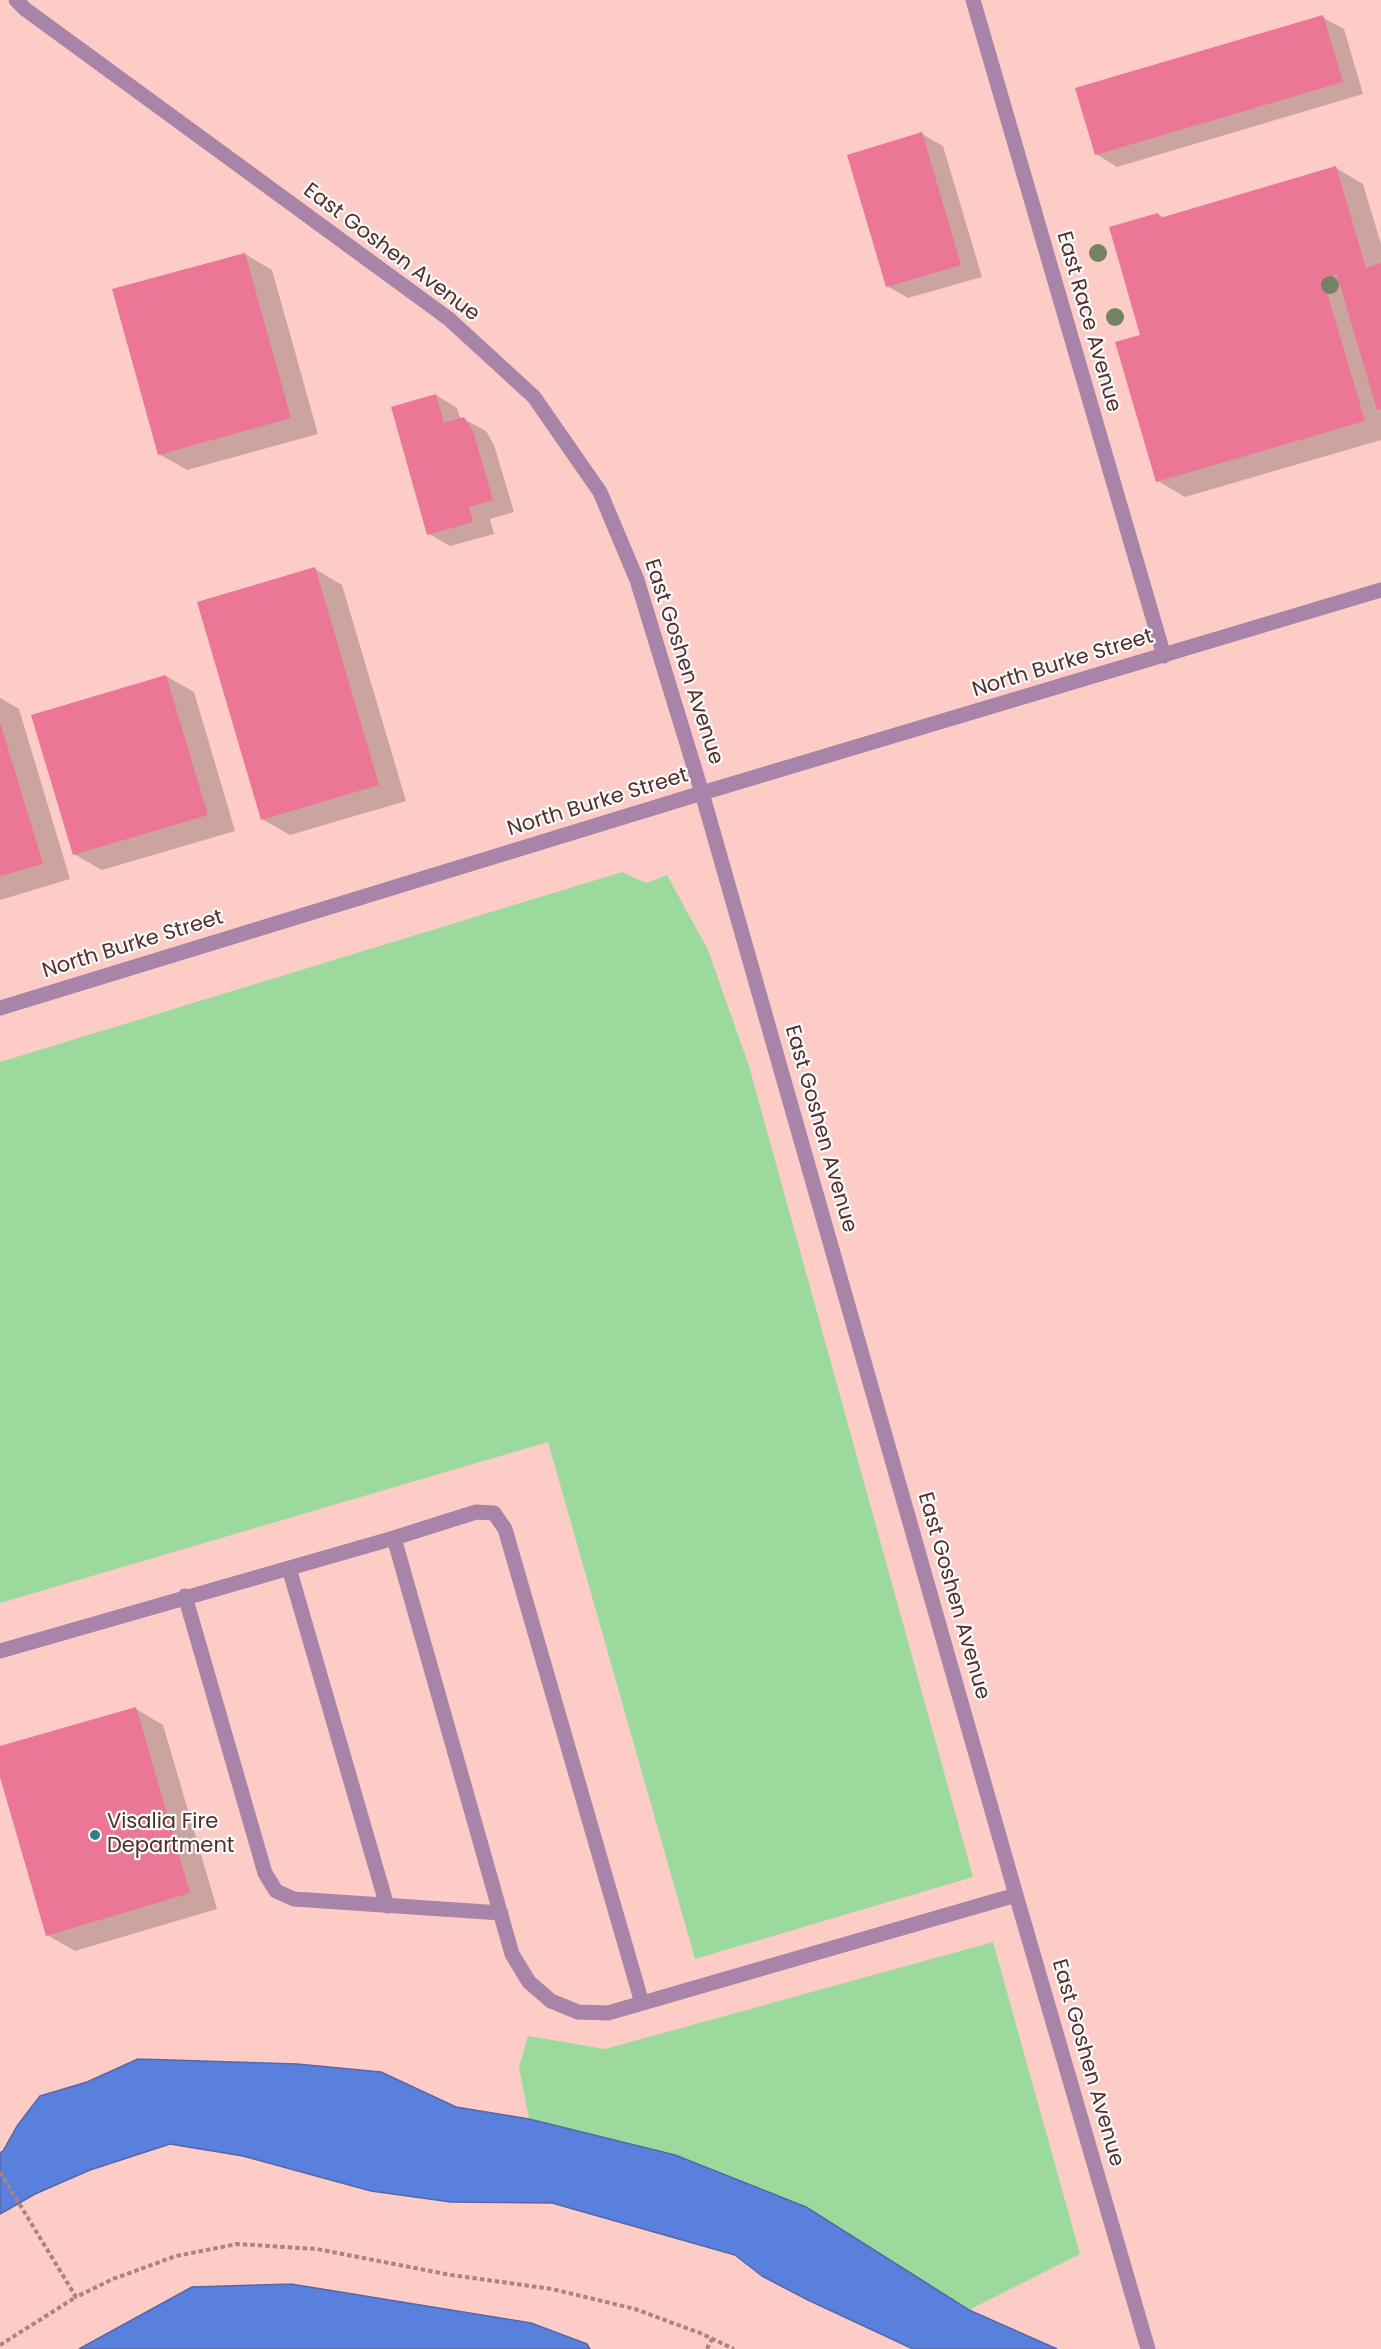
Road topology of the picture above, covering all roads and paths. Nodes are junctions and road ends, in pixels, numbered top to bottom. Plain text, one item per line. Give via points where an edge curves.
1 (16, 0) edge
2 (973, 0) edge
3 (1381, 590) edge
4 (1164, 656) junction
5 (702, 793) junction
6 (0, 1008) edge
7 (394, 1538) junction
8 (289, 1568) junction
9 (185, 1596) junction
10 (0, 1650) edge
11 (1016, 1895) junction
12 (387, 1906) junction
13 (501, 1913) junction
14 (642, 2003) junction
15 (0, 2172) edge
16 (76, 2297) junction
17 (712, 2339) junction
18 (0, 2345) edge
19 (706, 2349) edge
20 (734, 2349) edge
21 (1148, 2349) edge

1 - 5 street, East Goshen Avenue via 449,320 534,397 600,492 637,580
2 - 4 street, East Race Avenue
3 - 4 street, North Burke Street
4 - 5 street, North Burke Street
5 - 6 street, North Burke Street
5 - 11 street, East Goshen Avenue
7 - 8 street
7 - 13 street
7 - 14 street via 476,1512 494,1513 505,1529
8 - 9 street
8 - 12 street
9 - 10 street
9 - 12 street via 265,1873 276,1891 294,1899
11 - 14 street
11 - 21 street, East Goshen Avenue
12 - 13 street
13 - 14 street via 512,1954 529,1982 551,2001 578,2012 608,2013
15 - 16 path
16 - 17 path via 176,2256 237,2244 316,2249 451,2275 552,2289 635,2309
16 - 18 path
17 - 19 path
17 - 20 path

